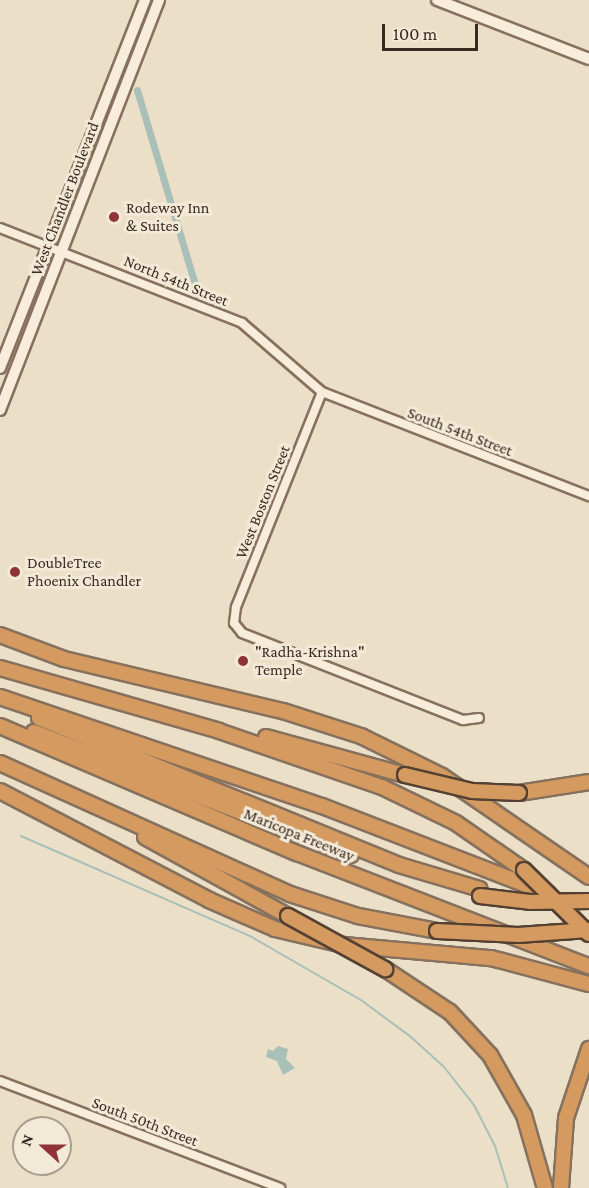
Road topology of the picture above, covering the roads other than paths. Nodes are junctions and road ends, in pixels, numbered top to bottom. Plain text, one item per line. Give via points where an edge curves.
1 (145, 0) edge
2 (159, 0) edge
3 (437, 0) edge
4 (589, 59) edge
5 (112, 85) junction
6 (109, 129) junction
7 (0, 228) edge
8 (48, 247) junction
9 (60, 251) junction
10 (0, 368) edge
11 (322, 392) junction
12 (0, 410) edge
13 (589, 496) edge
14 (0, 635) edge
15 (0, 668) edge
16 (0, 697) edge
17 (119, 701) junction
18 (479, 718) dead end
19 (0, 721) edge
20 (0, 726) edge
21 (0, 763) edge
22 (589, 782) edge
23 (0, 791) edge
24 (78, 799) junction
25 (589, 877) edge
26 (589, 894) edge
27 (589, 902) edge
28 (589, 908) edge
29 (589, 932) edge
30 (589, 966) edge
31 (589, 984) edge
32 (589, 1049) edge
33 (0, 1081) edge
34 (280, 1188) edge
35 (545, 1188) edge
36 (561, 1188) edge

1 - 5 main road, West Chandler Boulevard
2 - 6 main road, West Chandler Boulevard
3 - 4 main road
5 - 6 main road
5 - 8 main road, West Chandler Boulevard
6 - 9 main road, West Chandler Boulevard
7 - 8 street, North 54th Street
8 - 9 street, North 54th Street
8 - 10 main road, West Chandler Boulevard
9 - 11 street, North 54th Street via 242,323
9 - 12 main road, West Chandler Boulevard
11 - 13 street, South 54th Street
11 - 18 street, West Boston Street via 236,607 234,623 242,633 463,720
14 - 25 highway via 64,658 299,715 361,736 448,780
15 - 17 highway
16 - 26 highway via 61,729 392,862 480,889
16 - 28 highway, Maricopa Freeway via 322,806
17 - 22 highway, bridge via 165,709 472,791 519,793
17 - 29 highway, bridge via 393,791 456,823 524,870
19 - 27 highway, bridge via 140,770 263,821 449,890 517,901
20 - 30 highway, Maricopa Freeway via 264,840
21 - 24 highway
23 - 31 highway via 215,903 275,929 344,945 490,958
24 - 29 highway, bridge via 302,898 369,919 437,931 518,935
24 - 35 highway, bridge via 385,969 450,1012 490,1054 524,1115
32 - 36 highway via 567,1112
33 - 34 street, South 50th Street

